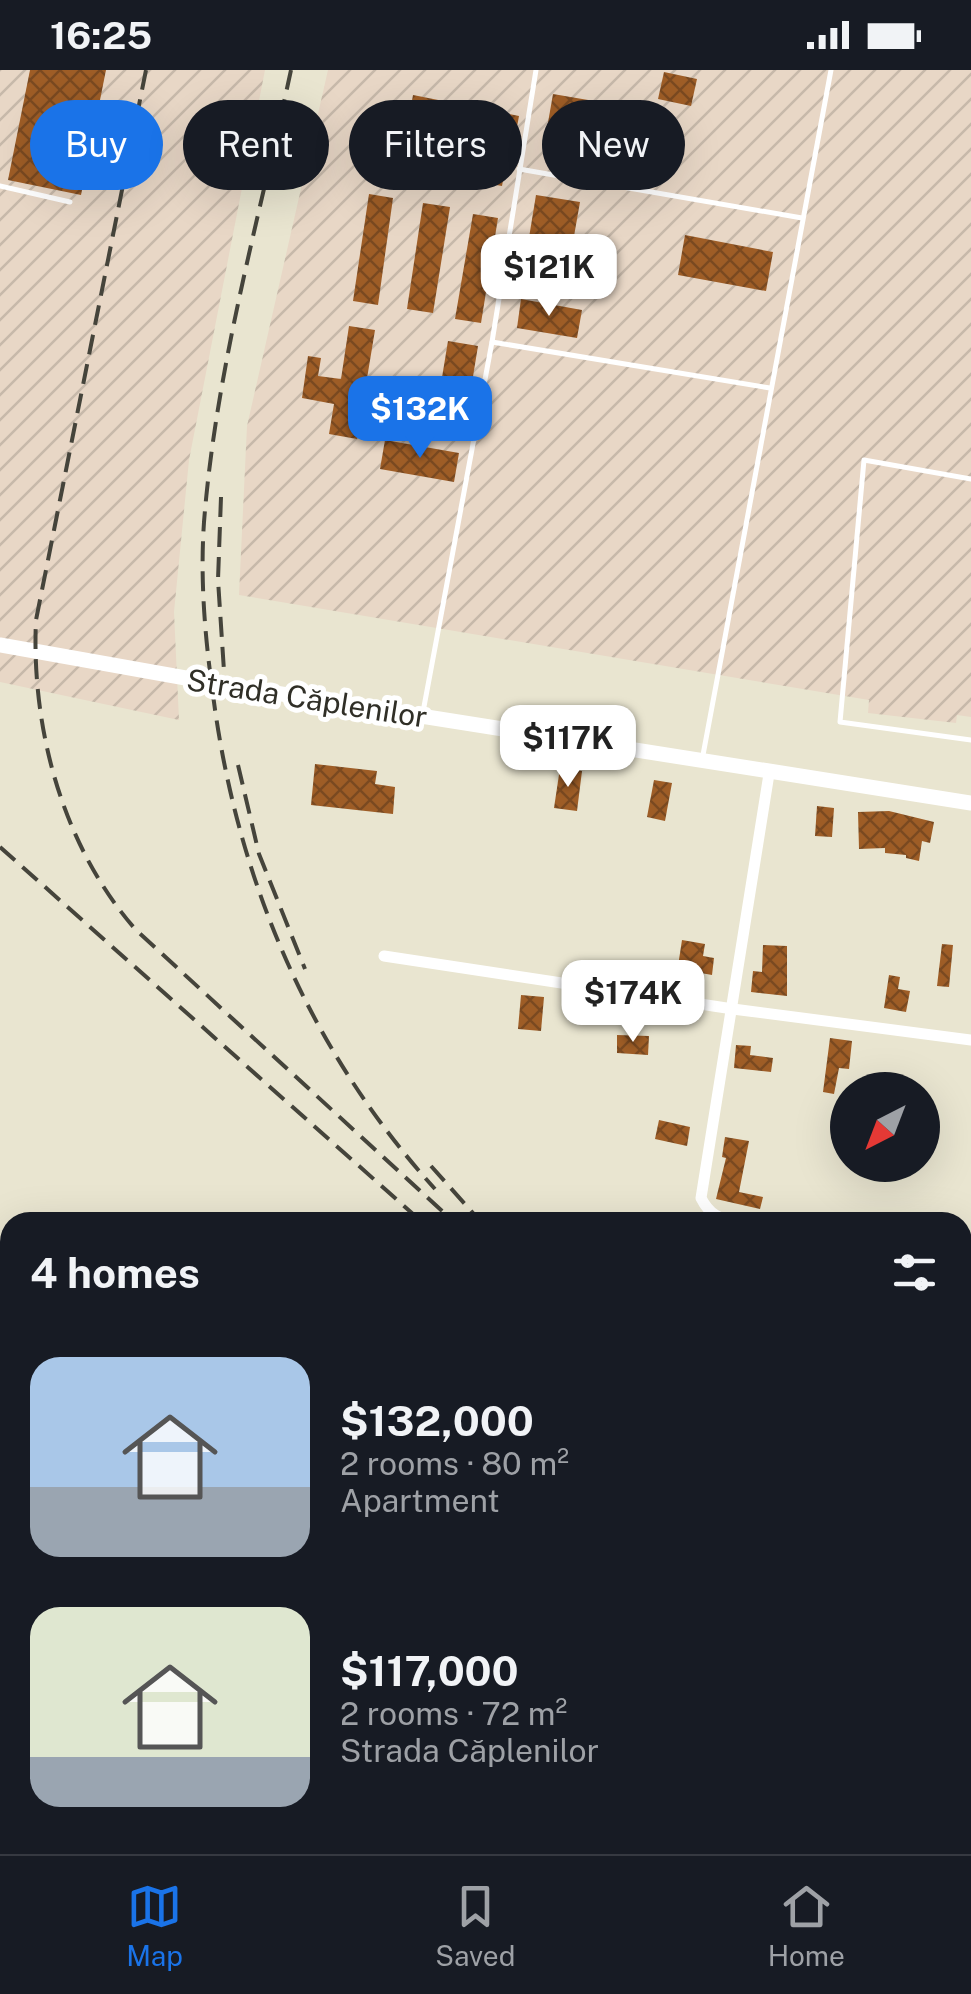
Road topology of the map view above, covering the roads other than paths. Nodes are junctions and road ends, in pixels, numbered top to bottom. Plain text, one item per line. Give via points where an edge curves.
1 (536, 70) edge
2 (831, 70) edge
3 (522, 152) edge
4 (522, 171) edge
5 (0, 186) edge
6 (516, 190) edge
7 (70, 202) dead end
8 (803, 218) junction
9 (492, 342) junction
10 (772, 388) junction
11 (971, 479) edge
12 (0, 644) edge
13 (422, 717) junction
14 (971, 740) edge
15 (702, 761) junction
16 (769, 774) junction
17 (971, 803) edge
18 (384, 956) dead end
19 (732, 1009) junction
20 (971, 1040) edge
21 (712, 1212) edge

1 - 3 lane
2 - 8 lane
4 - 8 lane
5 - 7 lane
6 - 9 lane
8 - 10 lane
9 - 10 lane
9 - 13 lane
10 - 15 lane
11 - 14 lane via 864,460 840,722
12 - 13 street, Strada Căplenilor
13 - 15 street, Strada Căplenilor
15 - 16 street, Strada Căplenilor
16 - 17 street, Strada Căplenilor
16 - 19 street
18 - 19 street
19 - 20 street
19 - 21 street via 701,1198

